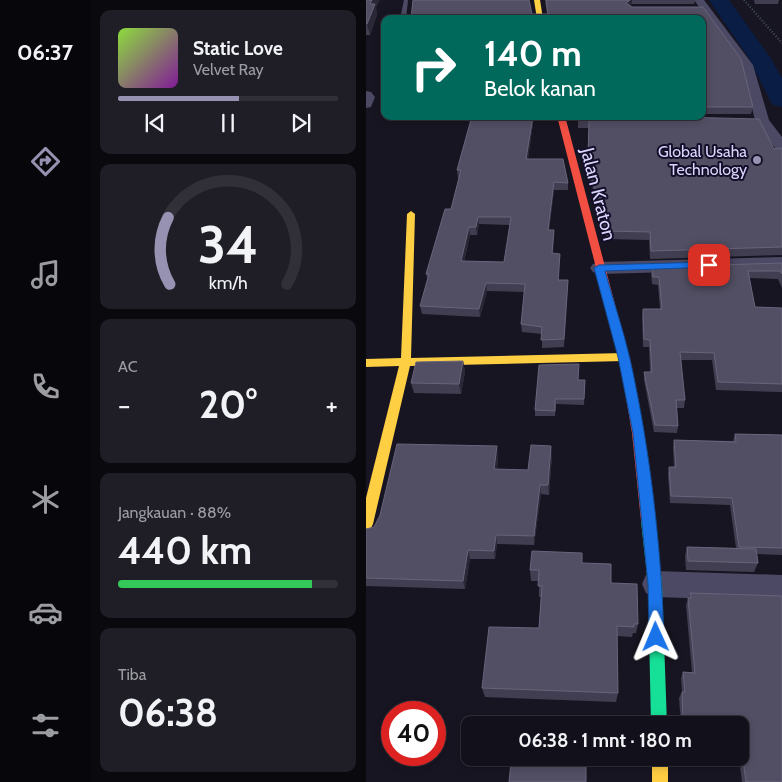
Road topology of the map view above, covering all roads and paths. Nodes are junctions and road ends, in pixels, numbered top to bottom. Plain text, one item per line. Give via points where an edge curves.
1 (406, 0) edge
2 (537, 0) edge
3 (744, 0) edge
4 (699, 6) edge
5 (404, 15) edge
6 (539, 15) edge
7 (782, 43) edge
8 (366, 95) edge
9 (366, 104) edge
10 (562, 120) edge
11 (782, 148) edge
12 (411, 214) dead end
13 (782, 262) edge
14 (599, 268) junction
15 (624, 357) junction
16 (406, 361) junction
17 (366, 363) edge
18 (366, 524) edge
19 (655, 584) junction
20 (782, 588) edge
21 (659, 716) edge
22 (660, 766) edge
23 (660, 782) edge

1 - 5 lane
2 - 6 street
3 - 7 path
4 - 11 street via 747,65 757,120
8 - 9 street
10 - 14 street, Jalan Kraton
12 - 16 street
13 - 14 street
14 - 15 street, Jalan Kraton
15 - 16 street
15 - 19 street, Jalan Kraton via 638,433
16 - 17 street
16 - 18 street
19 - 20 street
19 - 21 street, Jalan Kraton
22 - 23 street

